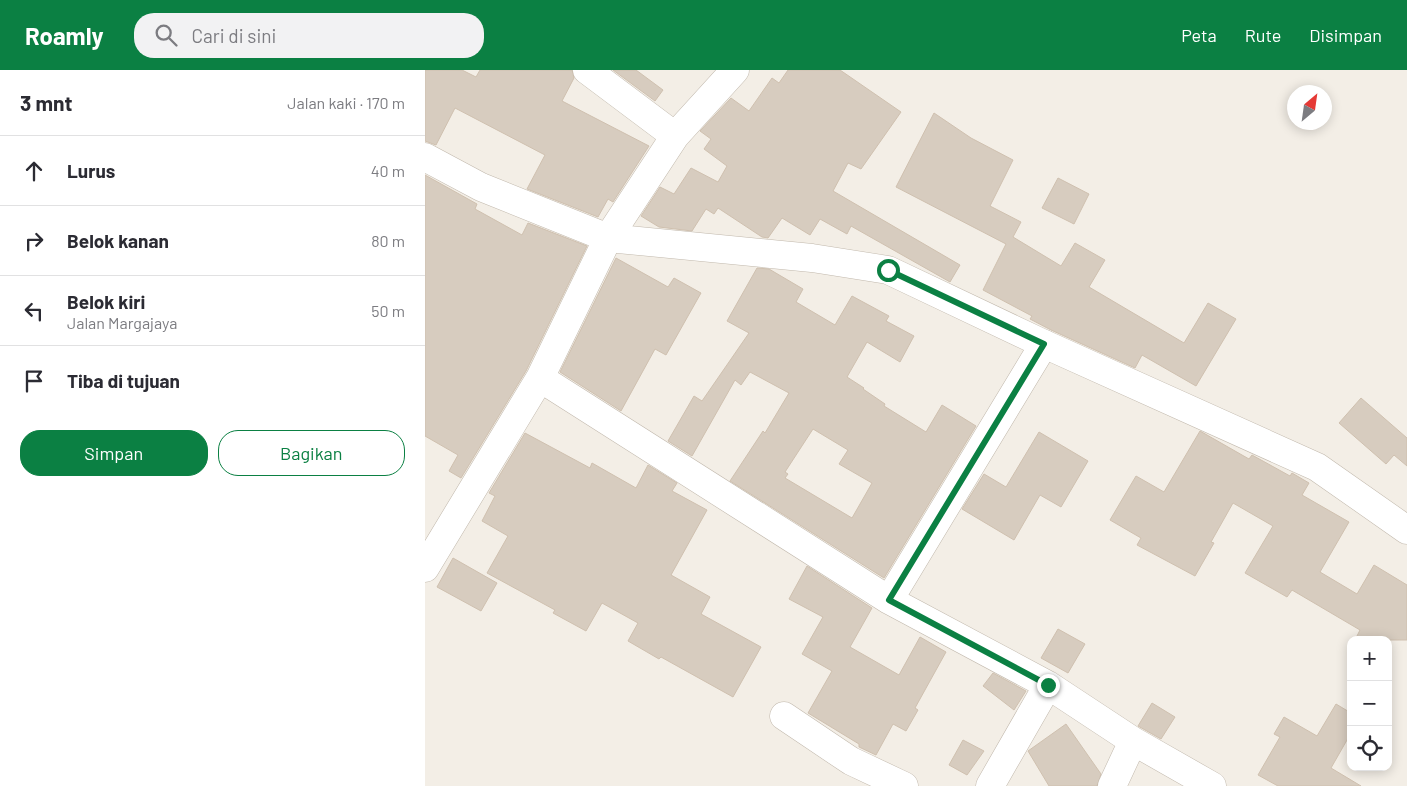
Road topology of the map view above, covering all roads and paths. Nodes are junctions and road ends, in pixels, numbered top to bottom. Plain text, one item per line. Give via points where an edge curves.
1 (587, 70) edge
2 (735, 70) edge
3 (675, 136) junction
4 (425, 157) edge
5 (608, 238) junction
6 (1044, 344) junction
7 (540, 378) junction
8 (1407, 530) edge
9 (425, 568) edge
10 (889, 600) junction
11 (1048, 685) junction
12 (784, 716) dead end
13 (1133, 741) junction
14 (904, 786) edge
15 (990, 786) edge
16 (1112, 786) edge
17 (1212, 786) edge

1 - 3 street
2 - 3 street
3 - 5 street
4 - 5 street via 481,187
5 - 6 street via 812,258 888,270
5 - 7 street
6 - 8 street via 1317,467
6 - 10 street
7 - 9 street
7 - 10 street
10 - 11 street
11 - 13 street
11 - 15 street
12 - 14 street via 851,760
13 - 16 street
13 - 17 street

